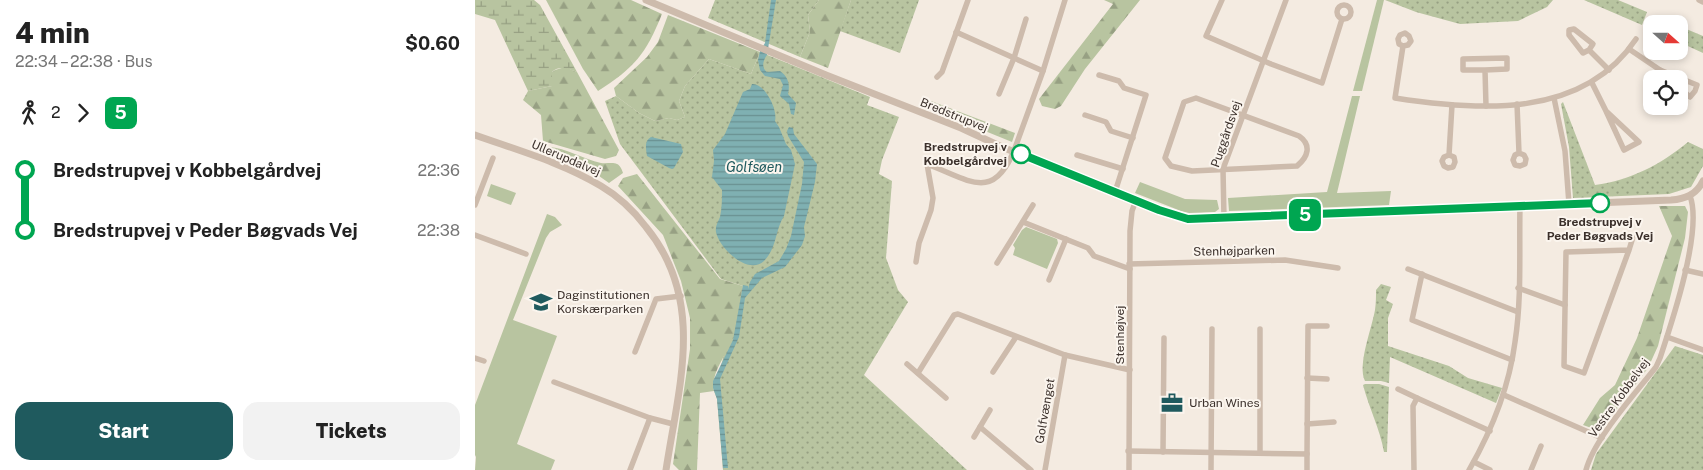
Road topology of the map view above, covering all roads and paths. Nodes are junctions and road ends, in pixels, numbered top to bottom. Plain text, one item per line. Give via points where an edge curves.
1 (646, 0) edge
2 (968, 0) edge
3 (1065, 0) edge
4 (1222, 0) edge
5 (1286, 0) edge
6 (1699, 0) edge
7 (1703, 2) edge
8 (1026, 19) dead end
9 (1342, 19) dead end
10 (956, 32) junction
11 (1636, 39) dead end
12 (1403, 46) dead end
13 (1629, 49) junction
14 (1589, 50) junction
15 (1014, 58) junction
16 (1263, 60) junction
17 (1485, 70) junction
18 (1609, 70) junction
19 (1660, 70) edge
20 (1043, 71) junction
21 (1099, 75) dead end
22 (937, 77) dead end
23 (1688, 81) edge
24 (1592, 83) junction
25 (999, 94) dead end
26 (1688, 95) edge
27 (1554, 98) junction
28 (1517, 104) junction
29 (1452, 105) junction
30 (1485, 106) junction
31 (1606, 111) junction
32 (1085, 115) dead end
33 (1243, 115) junction
34 (476, 137) edge
35 (1133, 138) junction
36 (1014, 152) junction
37 (1519, 153) dead end
38 (1077, 155) dead end
39 (1449, 155) dead end
40 (493, 158) dead end
41 (1123, 169) junction
42 (1223, 169) junction
43 (1703, 181) edge
44 (1115, 192) junction
45 (1690, 196) junction
46 (1136, 200) junction
47 (1569, 204) junction
48 (475, 205) edge
49 (1033, 205) dead end
50 (1520, 205) junction
51 (1224, 218) junction
52 (1023, 222) junction
53 (475, 235) edge
54 (1633, 237) dead end
55 (1066, 239) junction
56 (1629, 250) junction
57 (526, 254) dead end
58 (916, 262) dead end
59 (997, 263) dead end
60 (1129, 266) junction
61 (1339, 268) dead end
62 (1408, 269) dead end
63 (1685, 270) junction
64 (1422, 274) junction
65 (1703, 274) edge
66 (1049, 280) dead end
67 (1518, 288) junction
68 (681, 296) junction
69 (1565, 305) junction
70 (1517, 312) junction
71 (1327, 326) dead end
72 (1212, 329) dead end
73 (1260, 329) dead end
74 (1016, 337) junction
75 (1667, 337) junction
76 (1164, 338) dead end
77 (1703, 350) edge
78 (635, 352) dead end
79 (1065, 355) junction
80 (475, 358) edge
81 (1512, 360) junction
82 (484, 361) dead end
83 (907, 364) dead end
84 (1129, 370) junction
85 (993, 372) dead end
86 (918, 373) junction
87 (1307, 378) junction
88 (1327, 380) dead end
89 (555, 382) dead end
90 (1398, 389) dead end
91 (1504, 395) junction
92 (946, 398) dead end
93 (1417, 398) junction
94 (990, 410) dead end
95 (650, 418) junction
96 (1334, 422) dead end
97 (673, 424) junction
98 (1307, 424) junction
99 (980, 427) junction
100 (1490, 431) junction
101 (974, 437) dead end
102 (1602, 438) junction
103 (1541, 446) dead end
104 (1129, 450) junction
105 (1163, 452) junction
106 (1211, 452) junction
107 (1259, 453) junction
108 (1307, 454) junction
109 (1474, 462) junction
110 (630, 470) edge
111 (666, 470) edge
112 (1031, 470) edge
113 (1045, 470) edge
114 (1129, 470) edge
115 (1211, 470) edge
116 (1307, 470) edge
117 (1414, 470) edge
118 (1469, 470) edge
119 (1490, 470) edge
120 (1531, 470) edge
121 (1586, 470) edge

1 - 36 street, Bredstrupvej
2 - 10 street
3 - 20 street
4 - 16 street via 1206,36
5 - 16 street, Puggårdsvej
6 - 7 street
8 - 15 street
9 - 16 street via 1322,82
10 - 15 street
10 - 22 street via 942,72
11 - 13 street
12 - 29 street via 1395,98
13 - 18 street
13 - 19 street
14 - 14 street via 1593,44 1574,29 1569,30 1569,35 1583,53
14 - 18 street
15 - 20 street
15 - 25 street
16 - 33 street, Puggårdsvej
17 - 17 street via 1463,70 1463,59 1507,58 1507,69
17 - 30 street
18 - 24 street
20 - 36 street
21 - 35 street via 1119,80 1124,88 1146,95
23 - 26 street via 1697,85 1690,97
24 - 27 street
24 - 31 street
27 - 28 street
27 - 47 street via 1565,151
28 - 30 street
28 - 37 street
29 - 30 street
29 - 39 street
31 - 31 street via 1619,124 1639,142 1624,150
32 - 35 street via 1106,122 1111,131
33 - 42 street, Puggårdsvej
33 - 42 street via 1299,136 1307,145 1307,153 1297,166
33 - 42 street via 1196,98 1184,102 1165,158 1171,166 1185,170
34 - 68 street, Ullerupdalvej via 602,186 626,205 658,241
35 - 41 street
36 - 44 street, Bredstrupvej
36 - 58 street via 999,176 991,182 975,182 927,164 933,198
38 - 41 street
40 - 48 street
41 - 44 street
42 - 51 street, Puggårdsvej
43 - 45 street
44 - 46 street, Bredstrupvej
45 - 47 street, Bredstrupvej via 1671,200
45 - 63 street, Vestre Kobbelvej via 1693,217
46 - 51 street, Bredstrupvej via 1181,217
46 - 60 street, Stenhøjvej via 1131,218
47 - 50 street, Bredstrupvej
49 - 52 street
50 - 51 street, Bredstrupvej
50 - 67 street
52 - 55 street
52 - 59 street
53 - 57 street
54 - 56 street
55 - 60 street via 1088,248 1094,256
55 - 66 street
56 - 69 street via 1566,252
56 - 69 street via 1584,373 1564,366
60 - 61 street, Stenhøjparken via 1285,260
60 - 84 street, Stenhøjvej
62 - 64 street
63 - 65 street
63 - 75 street, Vestre Kobbelvej
64 - 70 street
64 - 81 street via 1411,320
67 - 69 street
67 - 70 street
68 - 78 street via 656,299
68 - 97 street, Ullerupdalvej via 684,350
70 - 81 street
71 - 87 street via 1307,326
72 - 106 street
73 - 107 street
74 - 79 street
74 - 85 street
74 - 86 street via 954,315
75 - 77 street
75 - 102 street, Vestre Kobbelvej via 1655,367
76 - 105 street
79 - 84 street
79 - 113 street, Golfvænget
80 - 82 street
81 - 91 street
83 - 86 street
84 - 104 street, Stenhøjvej
86 - 92 street
87 - 88 street
87 - 98 street
89 - 95 street
90 - 93 street
91 - 100 street
91 - 102 street
93 - 100 street
93 - 117 street via 1413,406
94 - 99 street
95 - 97 street
95 - 110 street
96 - 98 street
97 - 111 street, Ullerupdalvej
98 - 108 street
99 - 101 street
99 - 112 street
100 - 109 street
102 - 121 street, Vestre Kobbelvej
103 - 120 street
104 - 105 street
104 - 114 street, Stenhøjvej
105 - 106 street
106 - 107 street
106 - 115 street
107 - 108 street
108 - 116 street
109 - 118 street
109 - 119 street

